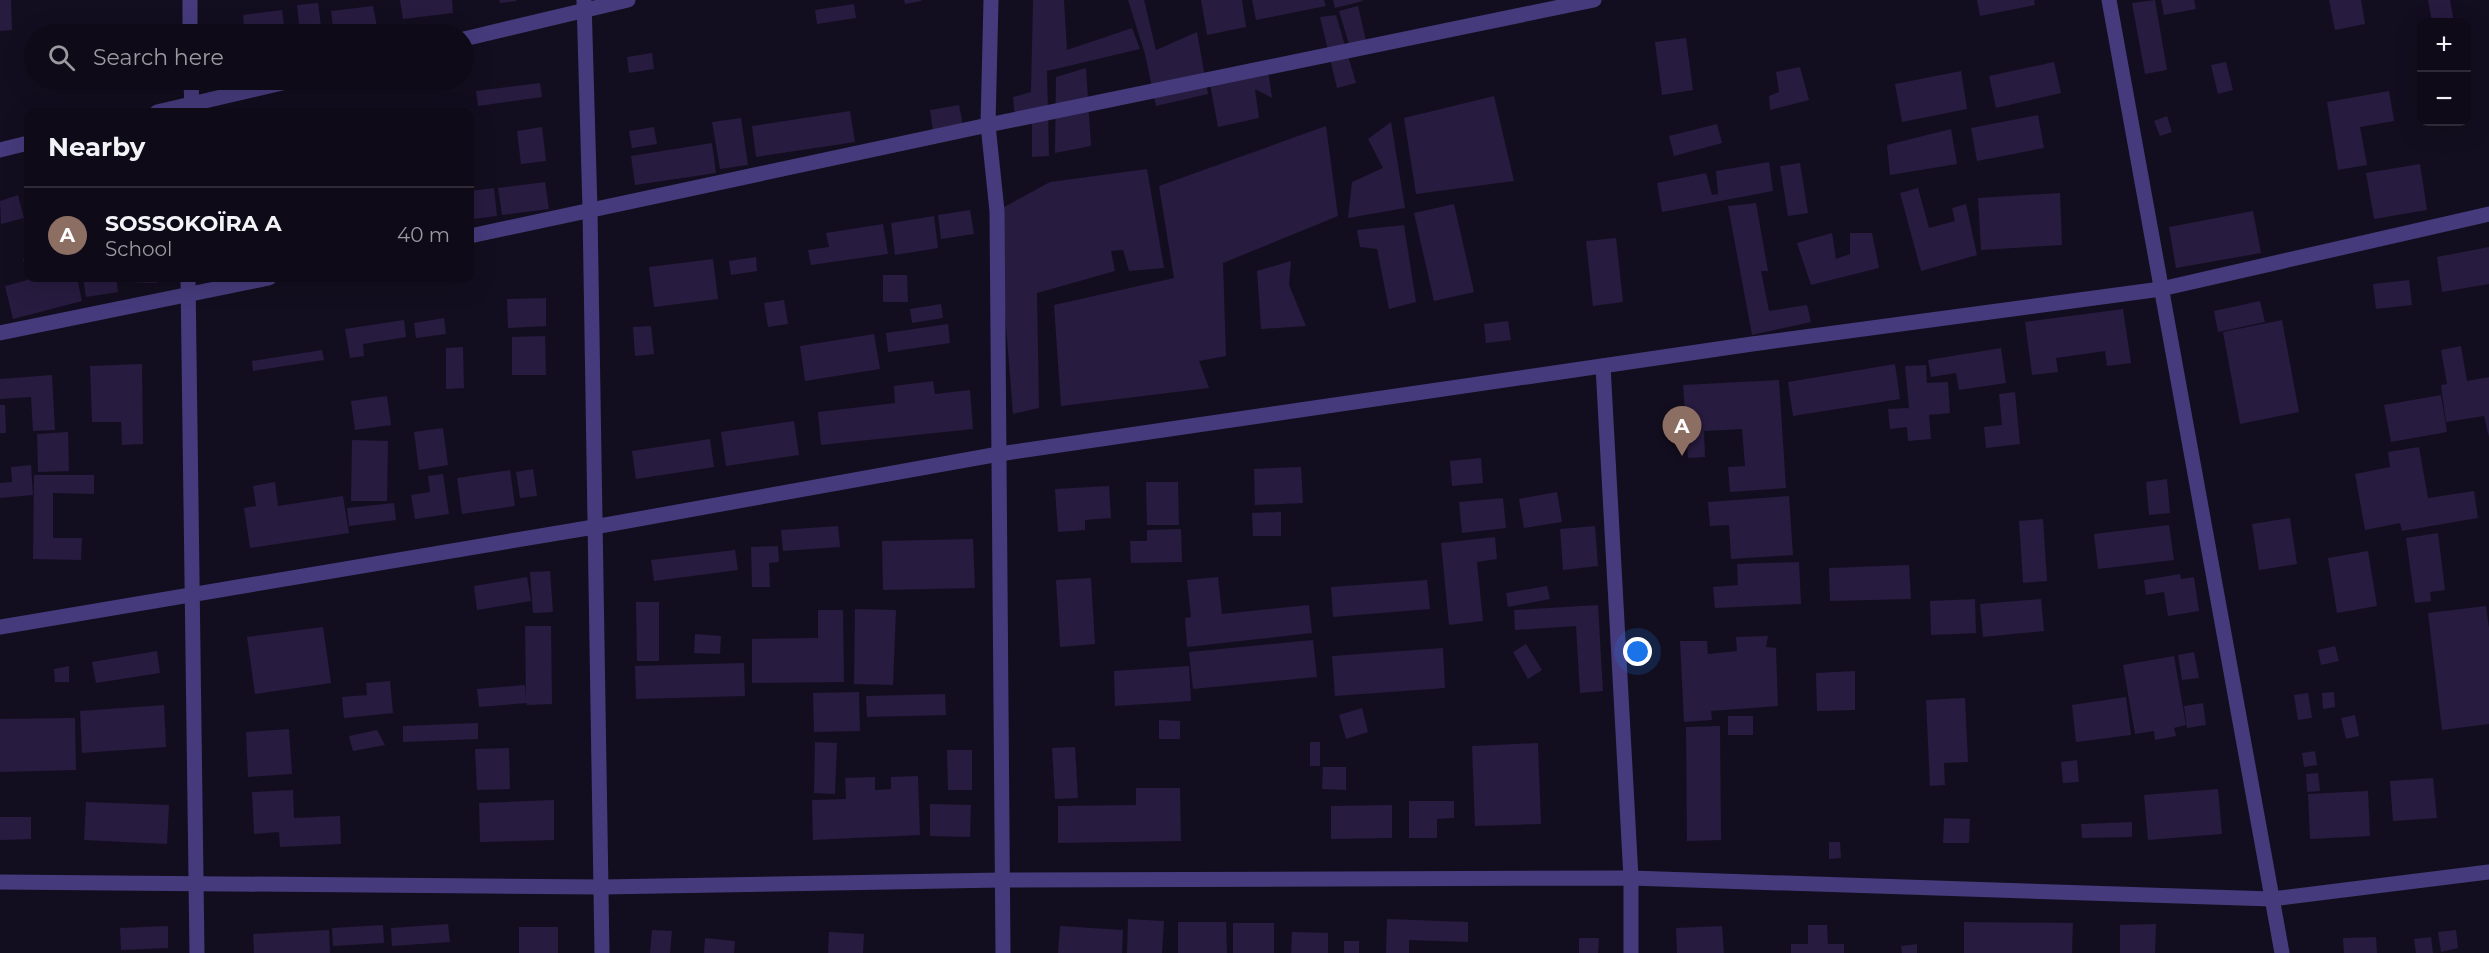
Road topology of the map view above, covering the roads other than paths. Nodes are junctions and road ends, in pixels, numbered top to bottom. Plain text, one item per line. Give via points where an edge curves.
1 (189, 0) edge
2 (627, 0) edge
3 (991, 0) edge
4 (1593, 0) edge
5 (2109, 0) edge
6 (584, 5) edge
7 (190, 24) edge
8 (474, 36) edge
9 (191, 90) edge
10 (258, 90) edge
11 (192, 108) edge
12 (988, 125) junction
13 (24, 144) edge
14 (0, 150) edge
15 (590, 210) junction
16 (2489, 214) edge
17 (474, 235) edge
18 (188, 282) edge
19 (248, 282) edge
20 (2161, 289) junction
21 (187, 294) junction
22 (0, 333) edge
23 (1603, 366) junction
24 (999, 454) junction
25 (594, 527) junction
26 (193, 596) junction
27 (0, 627) edge
28 (2489, 872) edge
29 (1631, 878) junction
30 (1002, 880) junction
31 (0, 882) edge
32 (196, 882) junction
33 (601, 887) junction
34 (2272, 900) junction
35 (197, 953) edge
36 (602, 953) edge
37 (1003, 953) edge
38 (1631, 953) edge
39 (2282, 953) edge

1 - 7 street
2 - 6 street
3 - 12 street
4 - 12 street
5 - 20 street
6 - 8 street
6 - 15 street
9 - 11 street
10 - 11 street
12 - 15 street
12 - 24 street via 998,211
13 - 14 street
15 - 17 street
15 - 25 street
16 - 20 street
18 - 21 street
19 - 21 street
20 - 23 street
20 - 34 street
21 - 22 street
21 - 26 street
23 - 24 street
23 - 29 street
24 - 25 street
24 - 30 street
25 - 26 street
25 - 33 street
26 - 27 street
26 - 32 street
28 - 34 street
29 - 30 street
29 - 34 street
29 - 38 street
30 - 33 street
30 - 37 street
31 - 32 street
32 - 33 street
32 - 35 street
33 - 36 street
34 - 39 street

